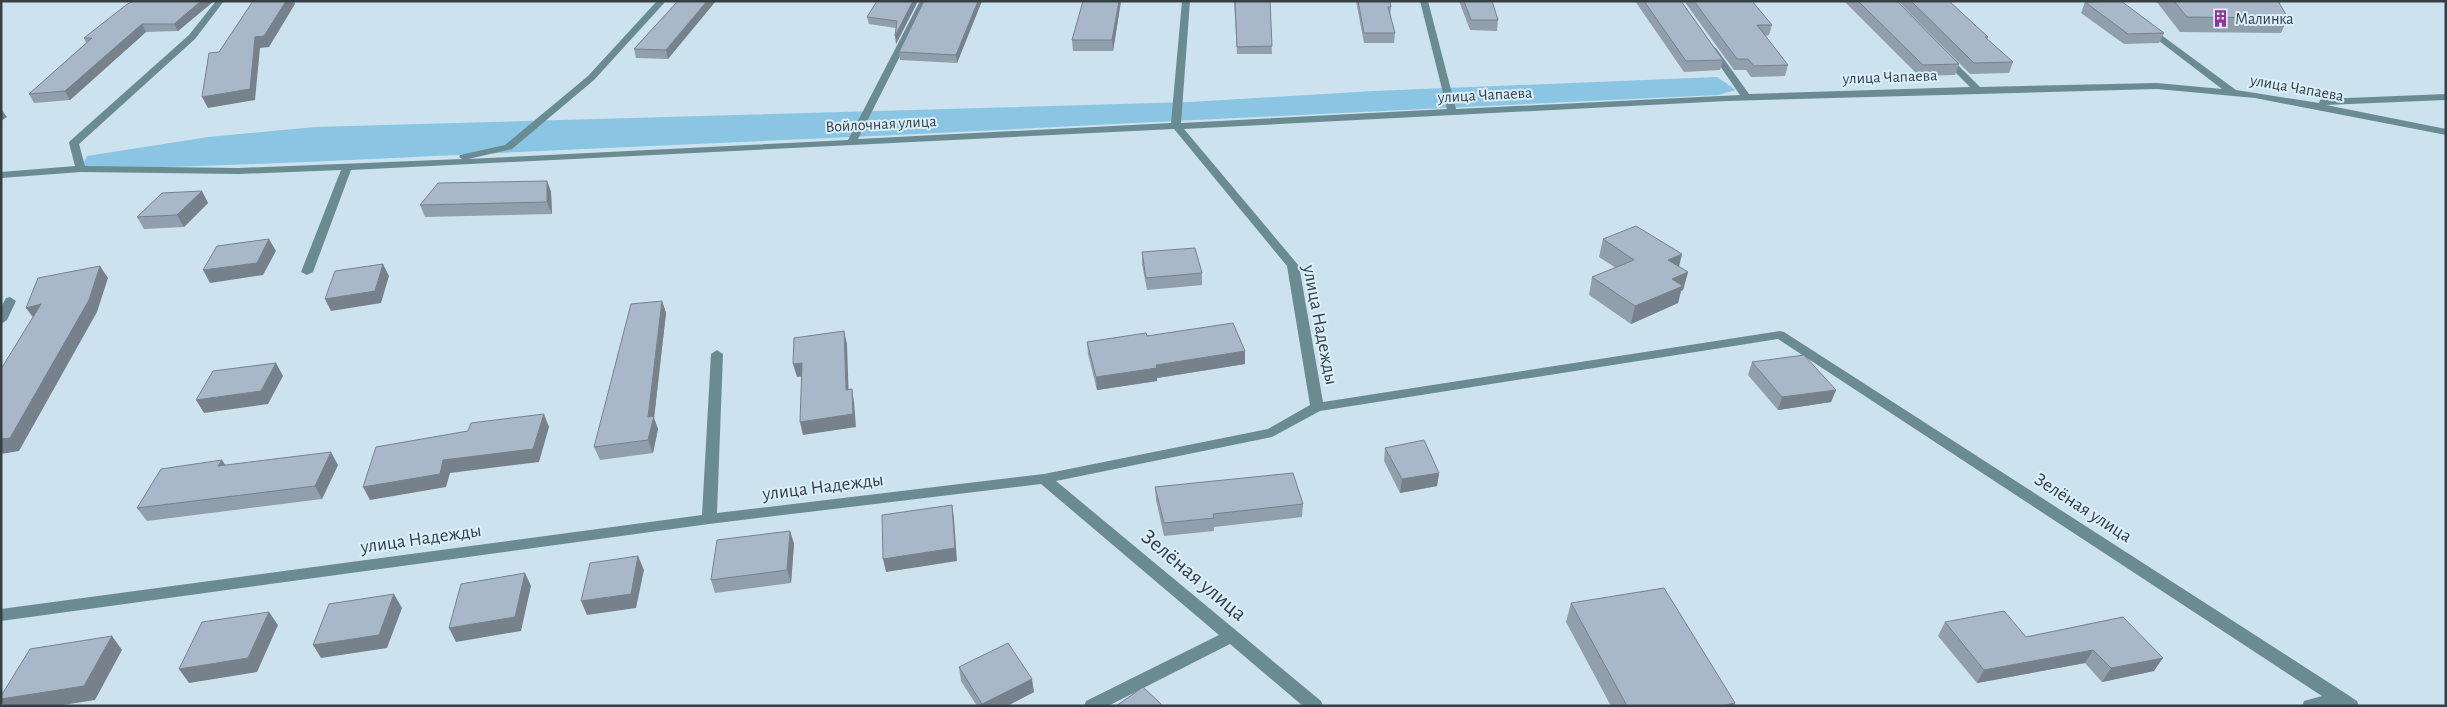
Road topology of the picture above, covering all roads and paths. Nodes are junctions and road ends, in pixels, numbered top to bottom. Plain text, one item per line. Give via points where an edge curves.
1 (220, 1) edge
2 (662, 1) edge
3 (924, 1) edge
4 (1186, 1) edge
5 (1424, 1) edge
6 (2142, 23) edge
7 (1706, 41) edge
8 (1938, 49) edge
9 (1977, 89) junction
10 (2232, 92) junction
11 (1746, 97) junction
12 (2446, 97) edge
13 (2304, 103) junction
14 (1452, 112) junction
15 (1332, 117) joint
16 (1176, 125) junction
17 (2446, 132) edge
18 (852, 142) junction
19 (432, 164) junction
20 (347, 168) junction
21 (81, 169) junction
22 (1, 175) edge
23 (307, 272) dead end
24 (10, 301) dead end
25 (1, 320) edge
26 (717, 354) dead end
27 (1317, 407) junction
28 (1044, 479) junction
29 (709, 519) junction
30 (1, 615) edge
31 (1232, 636) junction
32 (2345, 702) edge
33 (1092, 706) edge
34 (1315, 706) edge
35 (2310, 706) edge

1 - 21 street via 192,37 74,143
2 - 19 street via 590,78 508,146
3 - 18 street
4 - 16 street
5 - 14 street
6 - 10 street
7 - 11 street
8 - 9 street
9 - 10 street, улица Чапаева via 2157,86
9 - 11 street, улица Чапаева
10 - 13 street, улица Чапаева
11 - 14 street, улица Чапаева
12 - 13 street
13 - 17 street, улица Чапаева
14 - 15 street, улица Чапаева
15 - 16 street, Войлочная улица
16 - 18 street, Войлочная улица
16 - 27 street, улица Надежды via 1293,266
18 - 19 street, Войлочная улица
19 - 20 street
20 - 21 street via 239,171
20 - 23 street
21 - 22 street
24 - 25 street
26 - 29 street
27 - 28 street, улица Надежды via 1272,433
27 - 32 street, Зелёная улица via 1780,335
28 - 29 street, улица Надежды
28 - 31 street, Зелёная улица
29 - 30 street, улица Надежды
31 - 33 street
31 - 34 street, Зелёная улица
32 - 35 street, Зелёная улица

